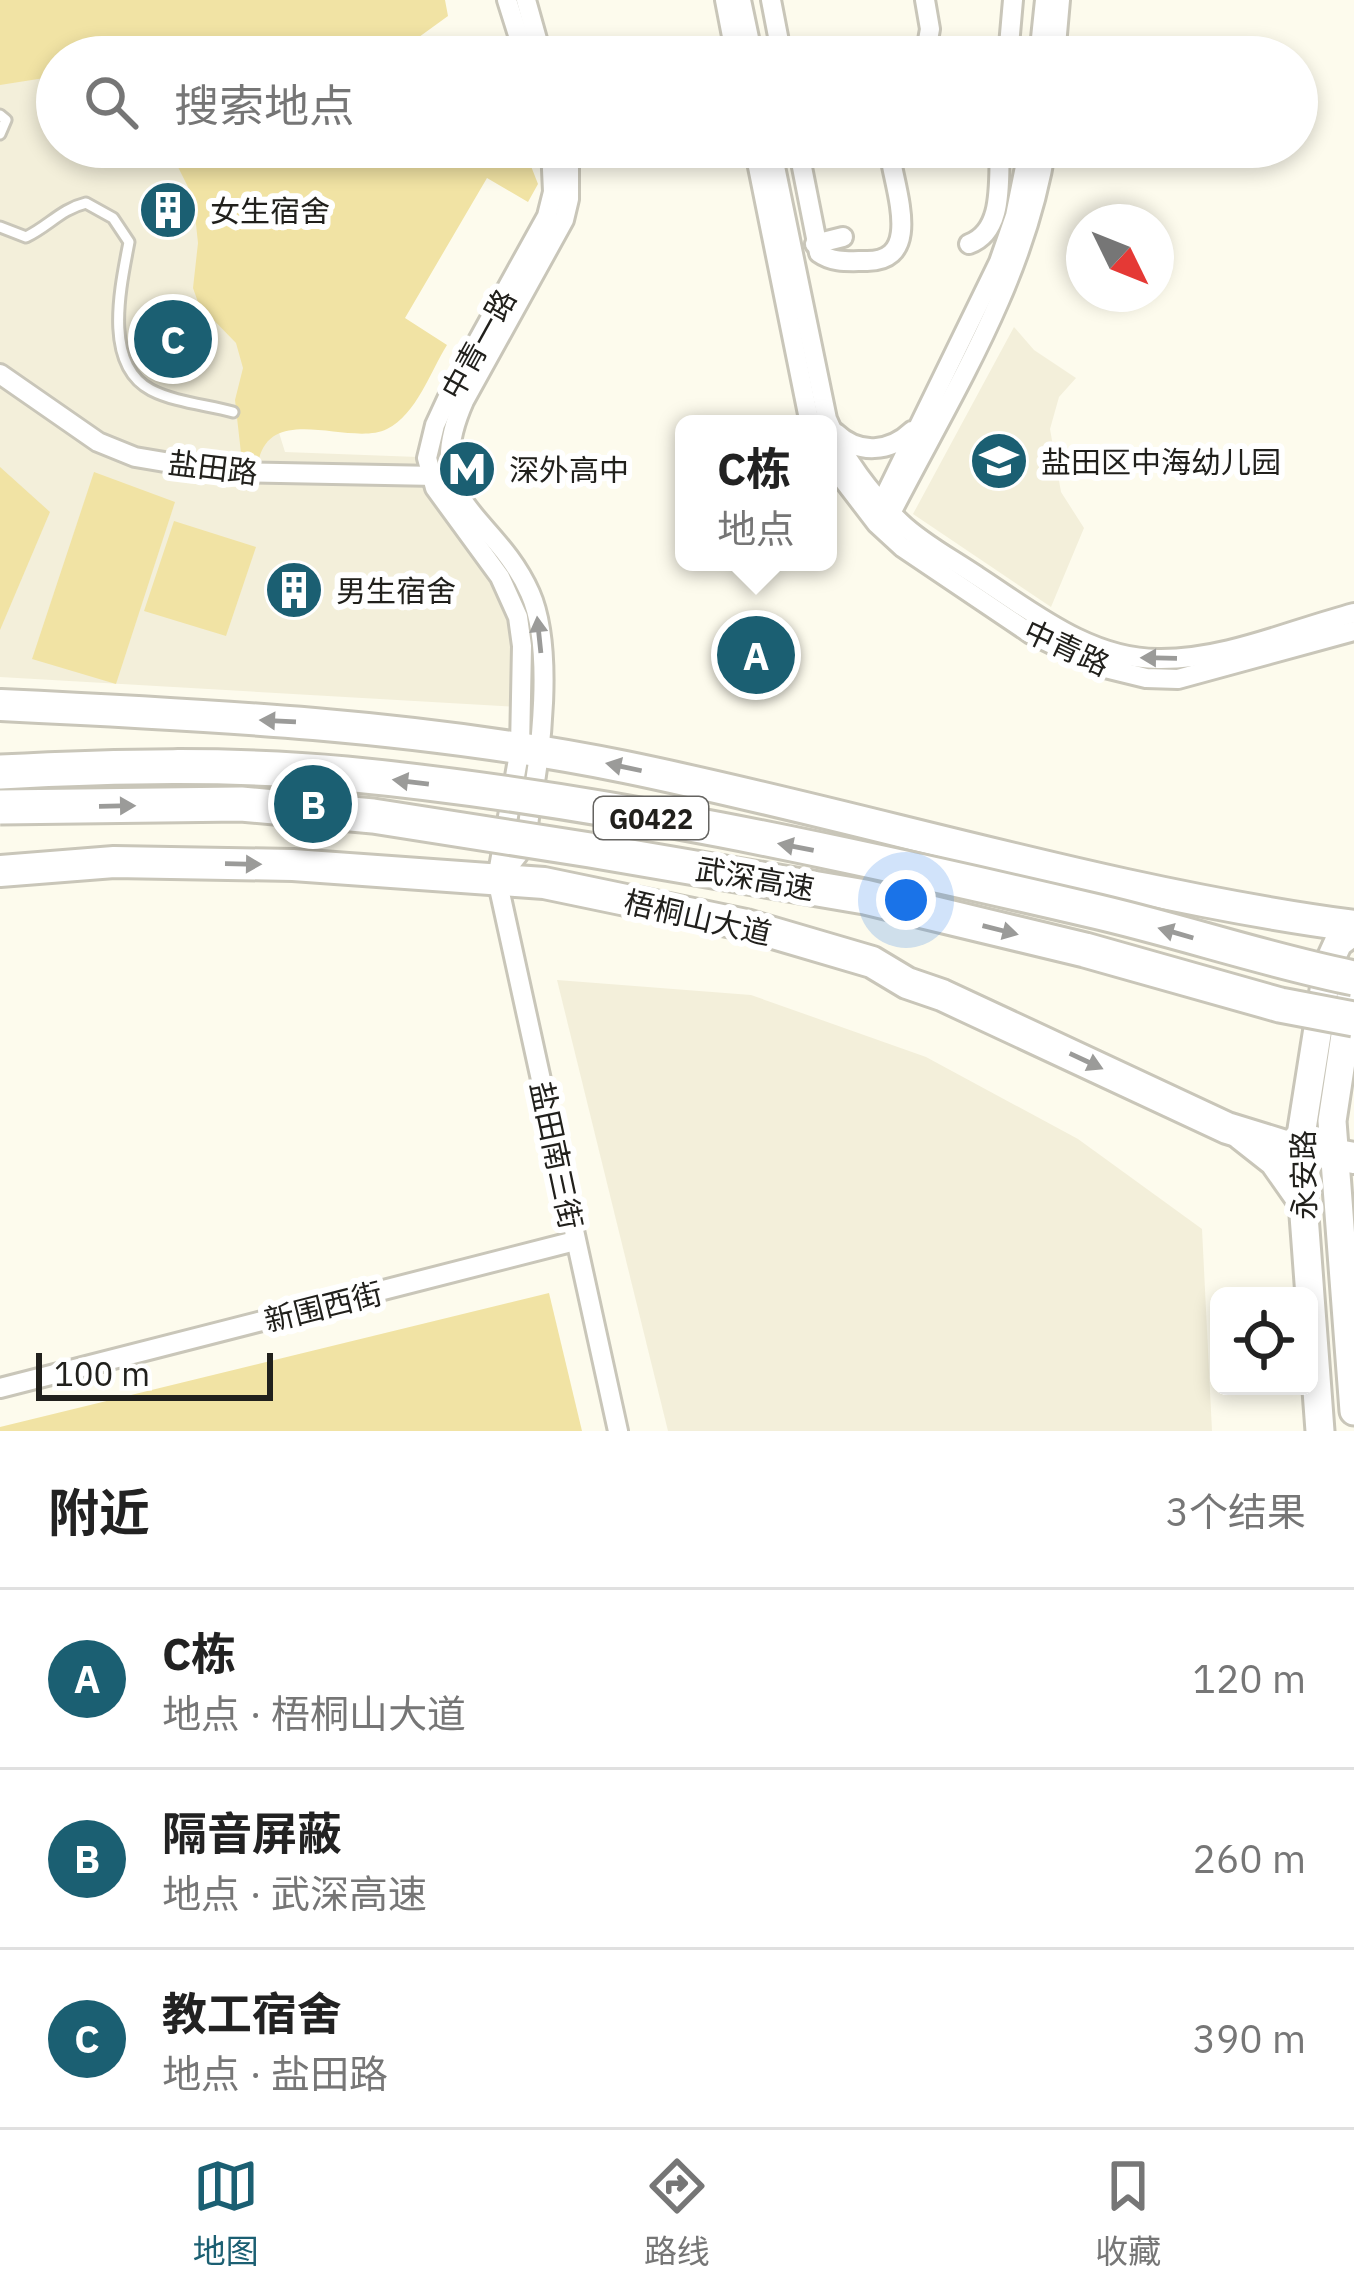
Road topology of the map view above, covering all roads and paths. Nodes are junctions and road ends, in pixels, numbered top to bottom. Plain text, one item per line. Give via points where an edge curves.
1 (507, 0) edge
2 (526, 0) edge
3 (725, 0) edge
4 (741, 0) edge
5 (771, 0) edge
6 (925, 0) edge
7 (1012, 6) edge
8 (1052, 7) edge
9 (518, 36) edge
10 (536, 36) edge
11 (732, 36) edge
12 (749, 36) edge
13 (778, 36) edge
14 (929, 36) edge
15 (1010, 36) edge
16 (0, 115) edge
17 (0, 134) edge
18 (552, 168) edge
19 (569, 168) edge
20 (759, 168) edge
21 (775, 168) edge
22 (802, 168) edge
23 (893, 168) edge
24 (998, 168) edge
25 (1025, 168) edge
26 (1042, 168) edge
27 (0, 227) edge
28 (843, 237) dead end
29 (815, 244) junction
30 (969, 244) dead end
31 (0, 374) edge
32 (233, 412) dead end
33 (817, 415) edge
34 (818, 415) edge
35 (919, 422) junction
36 (837, 436) edge
37 (837, 444) edge
38 (837, 469) edge
39 (440, 476) junction
40 (883, 513) junction
41 (1354, 613) edge
42 (1354, 631) edge
43 (0, 705) edge
44 (530, 750) junction
45 (0, 772) edge
46 (0, 807) edge
47 (0, 872) edge
48 (497, 879) junction
49 (1354, 928) edge
50 (1354, 977) edge
51 (1354, 1019) edge
52 (1227, 1128) junction
53 (1299, 1148) junction
54 (1344, 1156) edge
55 (1354, 1196) edge
56 (1302, 1208) junction
57 (1339, 1227) junction
58 (575, 1241) junction
59 (0, 1388) edge
60 (1354, 1411) edge
61 (618, 1431) edge
62 (1320, 1431) edge

1 - 9 street
2 - 10 street
3 - 11 street
4 - 12 street
5 - 13 street
6 - 14 street
7 - 8 street
7 - 15 street
16 - 17 lane
18 - 39 street, 中青一路 via 547,216 435,425 427,458
19 - 39 street, 中青一路 via 564,220 464,401
20 - 33 street
21 - 34 street
22 - 29 street
23 - 29 street via 903,225 894,251 879,261 836,260
24 - 30 street via 994,218 986,235
25 - 35 street via 999,262
26 - 40 street via 1018,261
27 - 32 lane via 26,237 64,208 86,203 113,218 129,242 118,314 136,380
28 - 29 street
31 - 39 street, 盐田路 via 98,442 135,457 224,472
35 - 36 street via 904,439 869,449
35 - 40 street
37 - 40 street
38 - 40 street
39 - 44 street via 443,500 500,577 518,616
41 -> 40 street, 中青路 via 1210,654 1119,654 1036,614
40 - 42 street, 中青路 via 919,559 1052,646 1129,675 1192,677
44 -> 43 main road via 365,726
44 - 48 street via 524,846
49 -> 44 main road via 1166,896
50 -> 45 highway, 武深高速 / G0422, bridge via 852,858 484,792 343,774
46 -> 51 highway, 武深高速 / G0422, bridge via 241,804 374,816 865,897
47 -> 48 main road, 梧桐山大道 via 114,862
48 -> 52 main road, 梧桐山大道 via 746,925 872,962
48 - 58 street, 盐田南三街
49 - 53 main road, 永安路 via 1328,965
50 - 54 main road, 永安路 via 1334,1093
52 - 53 main road, 梧桐山大道
52 - 56 main road via 1274,1162
53 - 54 main road, 梧桐山大道
53 - 56 main road, 永安路
54 - 57 main road, 永安路
55 - 57 main road
56 - 62 main road, 永安路
57 - 60 main road, 永安路
58 - 59 street, 新围西街
58 - 61 street, 盐田南三街

